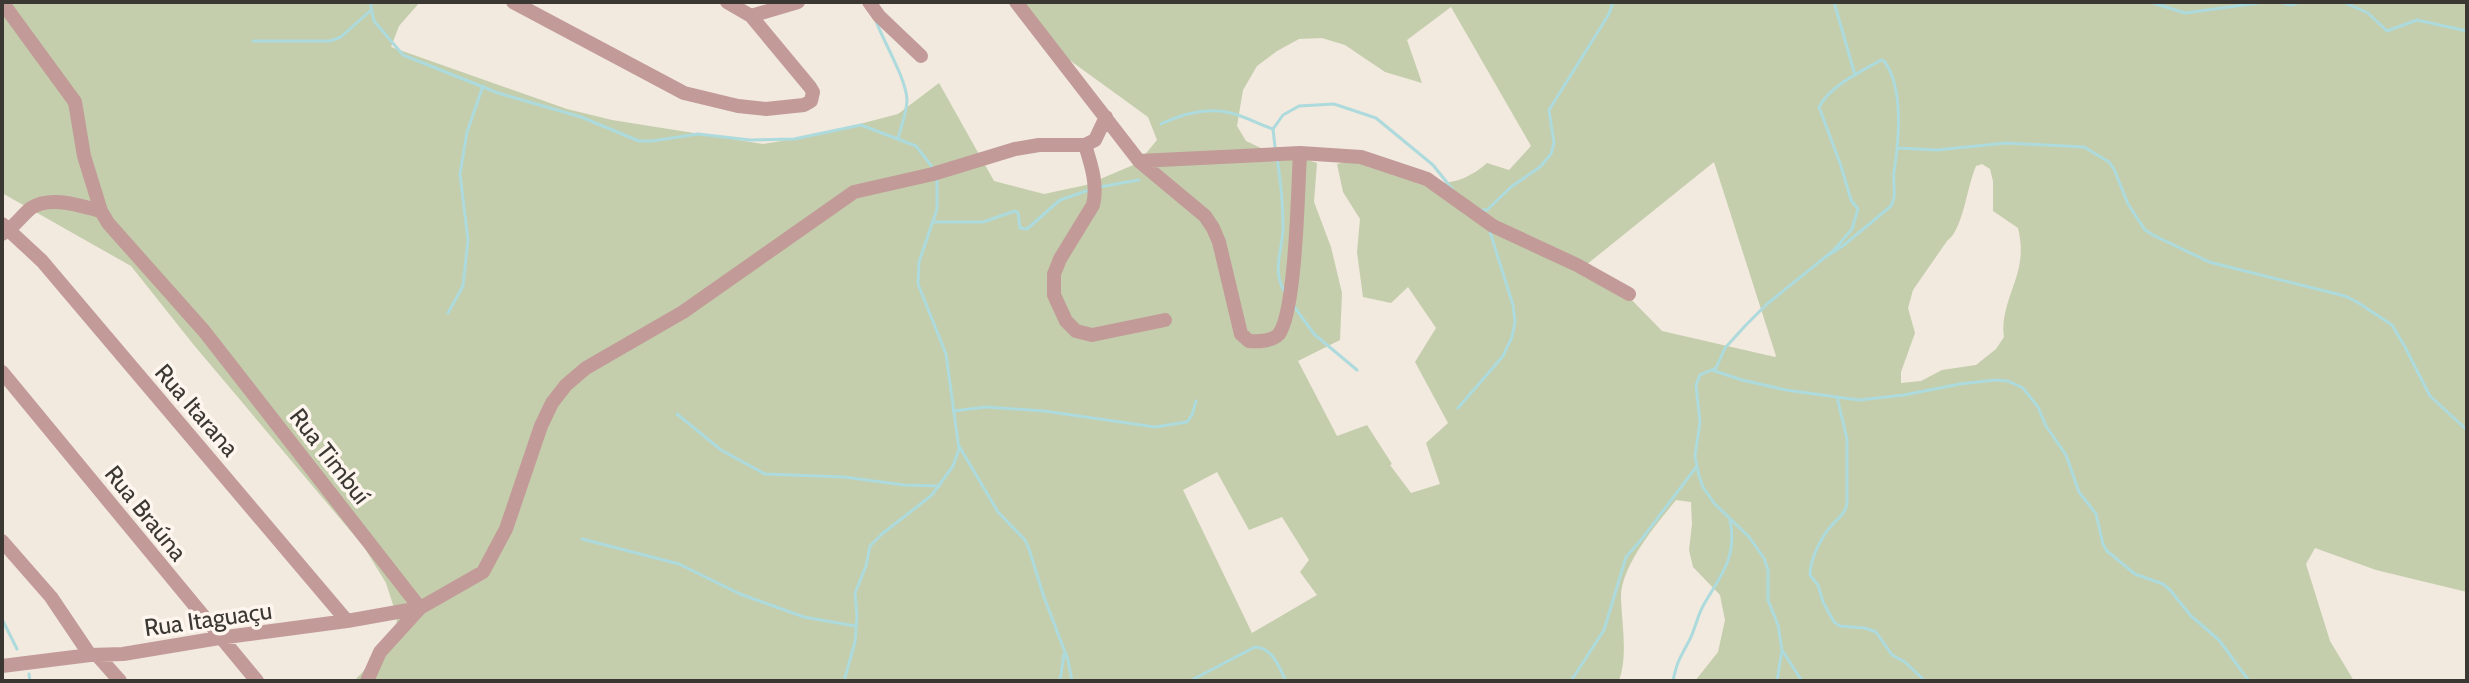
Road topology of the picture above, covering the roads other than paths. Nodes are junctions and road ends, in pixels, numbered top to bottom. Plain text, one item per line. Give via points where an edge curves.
1 (2, 2) edge
2 (513, 2) edge
3 (727, 2) edge
4 (798, 2) edge
5 (869, 2) edge
6 (1016, 2) edge
7 (751, 16) junction
8 (921, 56) dead end
9 (1106, 117) junction
10 (1085, 145) junction
11 (1300, 153) junction
12 (1139, 161) junction
13 (101, 211) junction
14 (5, 229) edge
15 (1629, 294) dead end
16 (1165, 320) dead end
17 (2, 372) edge
18 (2, 541) edge
19 (420, 608) junction
20 (347, 621) junction
21 (219, 638) junction
22 (94, 655) junction
23 (2, 666) edge
24 (120, 681) edge
25 (257, 681) edge
26 (367, 681) edge

1 - 13 street via 75,102
2 - 7 street via 684,93 766,109 811,101 810,87
3 - 7 street
4 - 7 street
5 - 8 street
6 - 9 street
9 - 10 street via 1098,136
9 - 12 street
10 - 16 street via 1095,196 1060,259 1054,295 1066,321 1076,331 1092,335
10 - 19 street via 1015,149 847,195 683,312 586,368 552,403 506,529 483,572
11 - 12 street
11 - 12 street via 1288,307 1277,336 1255,341 1241,334 1213,228
11 - 15 street via 1361,157 1417,175 1493,226
13 - 14 street via 53,202 35,205
13 - 19 street, Rua Timbuí via 204,331
14 - 20 street, Rua Itarana via 42,261
17 - 21 street, Rua Braúna
18 - 22 street
19 - 20 street, Rua Itaguaçu
19 - 26 street via 380,652
20 - 21 street, Rua Itaguaçu
21 - 22 street, Rua Itaguaçu
21 - 25 street, Rua Braúna
22 - 23 street, Rua Itaguaçu
22 - 24 street

